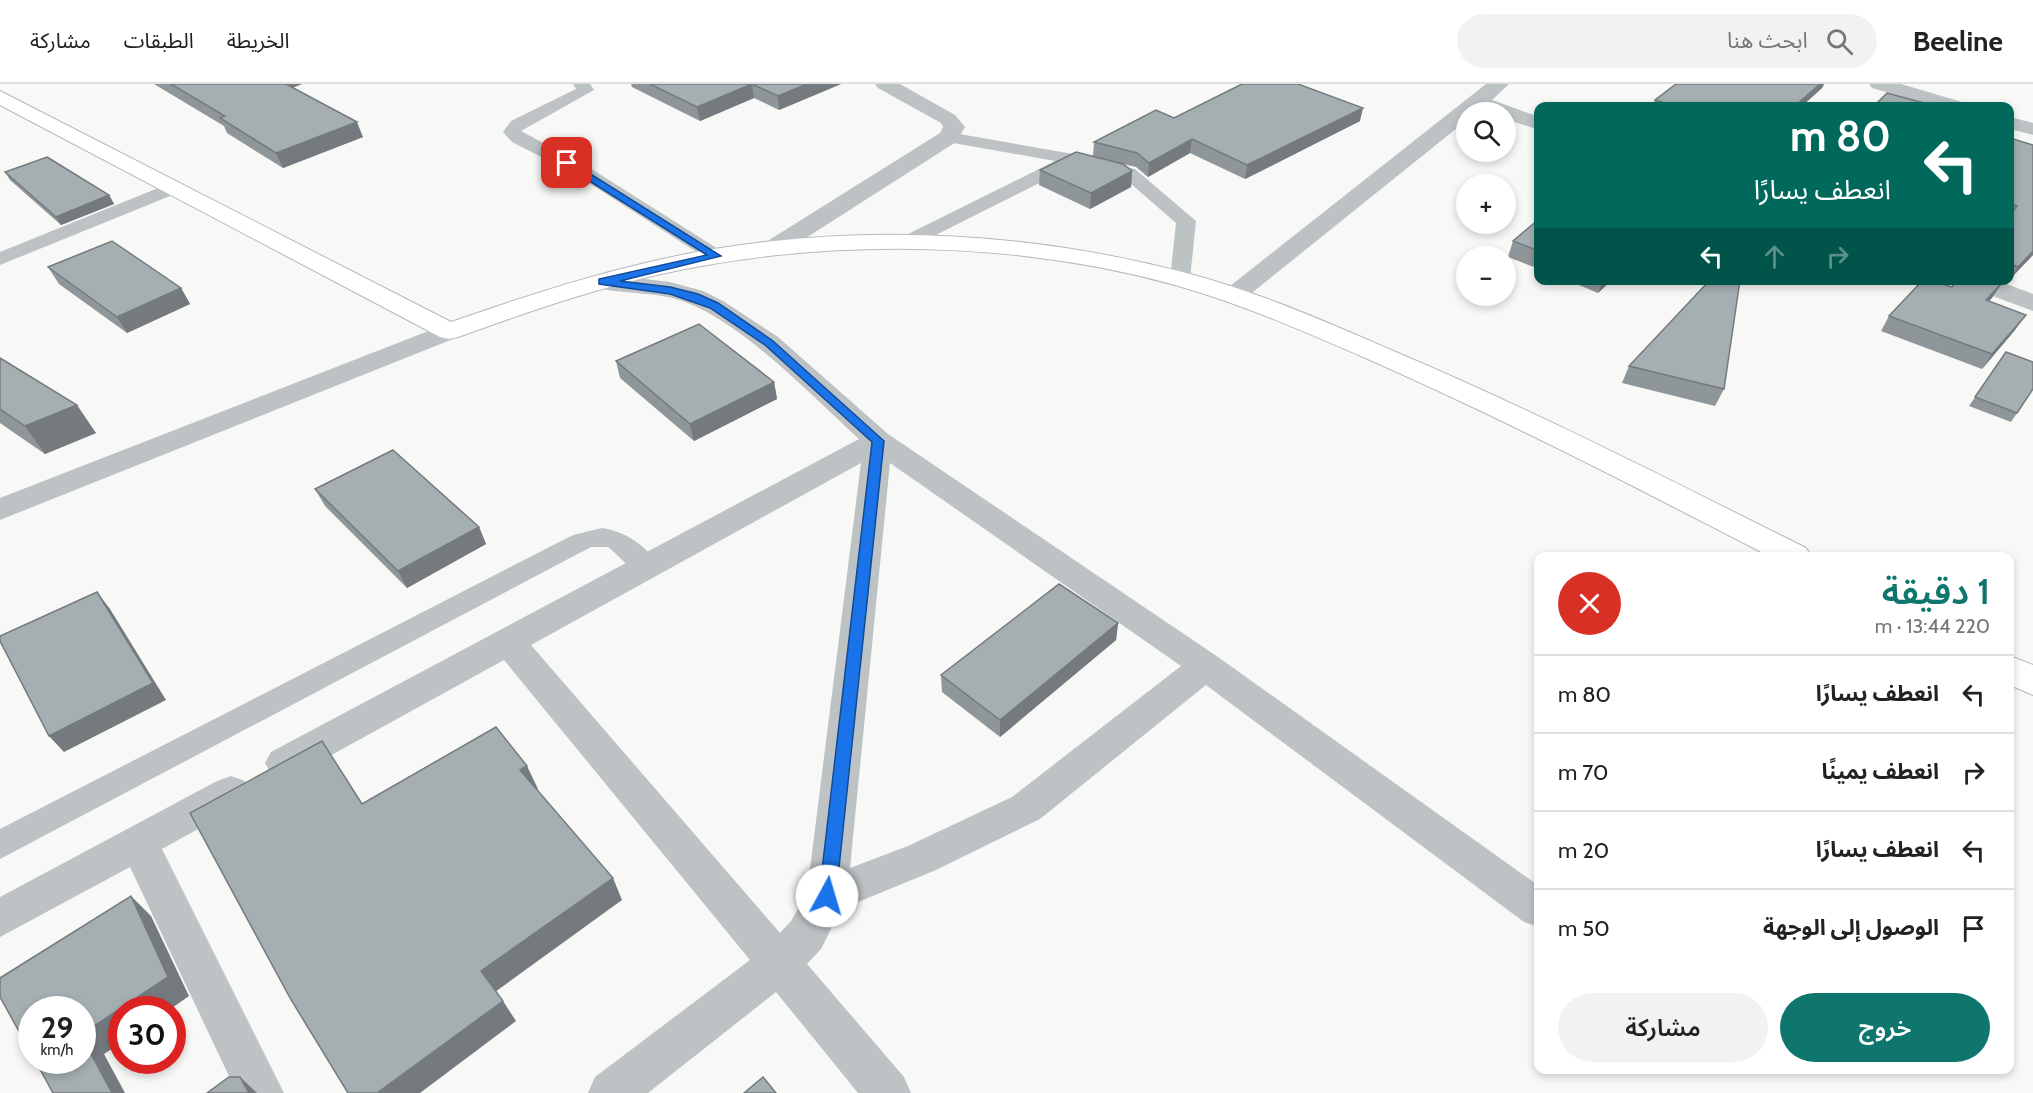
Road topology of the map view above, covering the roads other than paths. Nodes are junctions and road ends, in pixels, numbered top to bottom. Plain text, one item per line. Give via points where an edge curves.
1 (581, 84) edge
2 (885, 84) edge
3 (1499, 84) edge
4 (1879, 84) edge
5 (0, 97) edge
6 (1477, 101) junction
7 (1941, 102) edge
8 (1534, 122) edge
9 (2014, 124) edge
10 (2033, 129) edge
11 (948, 137) junction
12 (1073, 159) junction
13 (173, 188) junction
14 (903, 244) junction
15 (775, 247) junction
16 (716, 256) junction
17 (0, 259) edge
18 (1180, 279) junction
19 (603, 282) junction
20 (1985, 285) edge
21 (1234, 295) junction
22 (2033, 303) edge
23 (448, 331) junction
24 (878, 441) junction
25 (0, 510) edge
26 (1787, 552) edge
27 (646, 566) junction
28 (509, 642) junction
29 (1206, 666) junction
30 (138, 842) junction
31 (0, 845) edge
32 (827, 896) junction
33 (1534, 905) edge
34 (0, 918) edge
35 (780, 963) junction
36 (261, 1093) edge
37 (611, 1093) edge
38 (888, 1093) edge

1 - 16 lane via 586,90 517,125 512,132 584,172
2 - 11 street via 948,119 954,127
3 - 6 street
4 - 7 street
5 - 13 main road
6 - 8 street
6 - 21 street
9 - 10 street
11 - 12 lane
11 - 15 street
12 - 14 lane
12 - 18 lane via 1129,173 1186,221
13 - 17 lane
13 - 23 main road
14 - 15 main road
14 - 18 main road via 1029,251
15 - 16 main road
16 - 19 main road
18 - 21 main road
19 - 23 main road
19 - 24 street via 670,290 714,306 769,343
20 - 22 street
21 - 26 main road via 1425,373
23 - 25 street
24 - 27 street
24 - 29 street
24 - 32 street
27 - 28 street
27 - 31 lane via 612,537 598,534
28 - 30 street
28 - 35 street
29 - 32 street via 1026,808 922,858
29 - 33 street
30 - 34 street
30 - 36 street
32 - 35 street via 806,935
35 - 37 street
35 - 38 street

